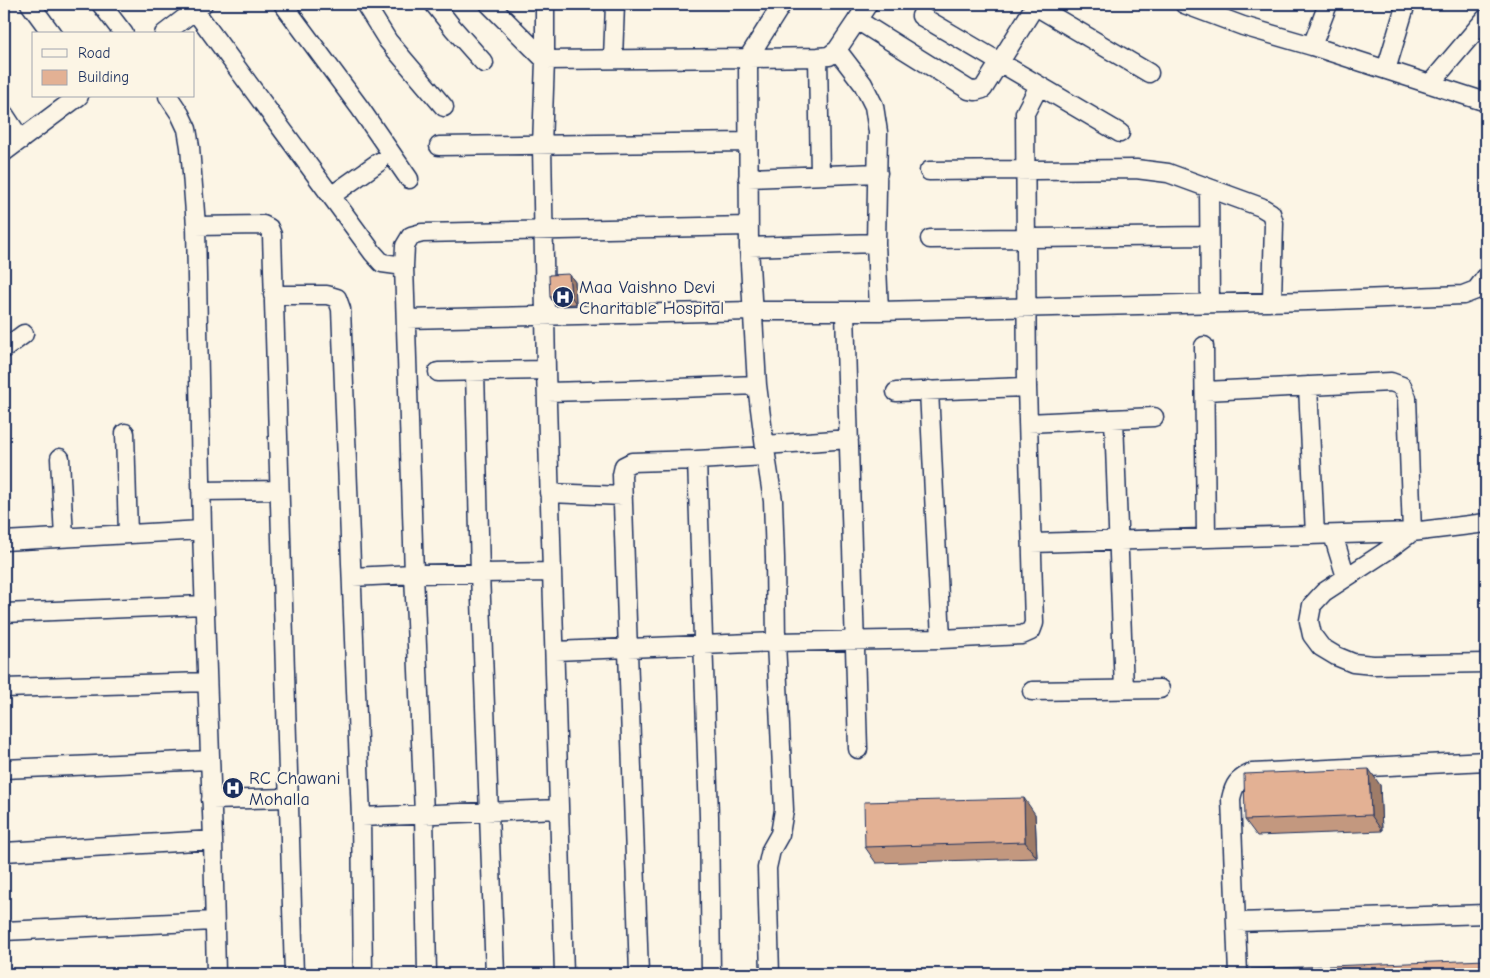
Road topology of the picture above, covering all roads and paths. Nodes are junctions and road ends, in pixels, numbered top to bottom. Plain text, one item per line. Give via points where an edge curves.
1 (30, 4) edge
2 (101, 4) edge
3 (283, 4) edge
4 (365, 4) edge
5 (434, 4) edge
6 (488, 4) edge
7 (545, 4) edge
8 (615, 4) edge
9 (782, 4) edge
10 (868, 4) edge
11 (1034, 4) edge
12 (1184, 4) edge
13 (1328, 4) edge
14 (196, 6) edge
15 (1404, 10) dead end
16 (921, 16) dead end
17 (1486, 18) edge
18 (857, 20) junction
19 (51, 32) edge
20 (122, 32) edge
21 (166, 32) edge
22 (1312, 46) junction
23 (837, 50) junction
24 (818, 57) junction
25 (748, 58) junction
26 (613, 59) junction
27 (545, 60) junction
28 (999, 62) junction
29 (484, 63) dead end
30 (1386, 70) junction
31 (1149, 73) dead end
32 (1430, 84) junction
33 (1039, 86) junction
34 (75, 98) edge
35 (169, 98) edge
36 (1486, 102) edge
37 (444, 107) dead end
38 (4, 114) edge
39 (1120, 133) dead end
40 (21, 140) junction
41 (747, 142) junction
42 (439, 146) dead end
43 (542, 146) junction
44 (4, 152) edge
45 (379, 162) dead end
46 (1026, 170) junction
47 (929, 171) dead end
48 (878, 173) junction
49 (820, 176) junction
50 (409, 178) dead end
51 (748, 178) junction
52 (1209, 188) junction
53 (331, 196) junction
54 (196, 226) junction
55 (748, 226) junction
56 (543, 230) junction
57 (1209, 236) junction
58 (1025, 238) junction
59 (930, 239) dead end
60 (876, 243) junction
61 (749, 247) junction
62 (404, 266) junction
63 (1486, 277) edge
64 (273, 295) junction
65 (1272, 301) junction
66 (1210, 303) junction
67 (1026, 308) junction
68 (752, 311) junction
69 (879, 311) junction
70 (845, 312) junction
71 (546, 316) junction
72 (406, 319) junction
73 (24, 334) dead end
74 (1204, 346) dead end
75 (4, 349) edge
76 (546, 370) junction
77 (475, 371) junction
78 (438, 372) dead end
79 (757, 385) junction
80 (1308, 386) junction
81 (1027, 387) junction
82 (929, 390) junction
83 (1205, 391) junction
84 (547, 392) junction
85 (896, 392) dead end
86 (1154, 417) dead end
87 (1114, 419) junction
88 (1028, 424) junction
89 (126, 433) dead end
90 (849, 439) junction
91 (766, 451) junction
92 (60, 458) dead end
93 (697, 460) junction
94 (279, 490) junction
95 (201, 491) junction
96 (550, 493) junction
97 (623, 496) junction
98 (1486, 523) edge
99 (202, 530) junction
100 (1412, 532) junction
101 (128, 534) junction
102 (1315, 535) junction
103 (1333, 535) junction
104 (64, 538) junction
105 (1206, 538) junction
106 (1118, 540) junction
107 (4, 541) edge
108 (1032, 543) junction
109 (552, 572) junction
110 (480, 573) junction
111 (414, 574) junction
112 (352, 577) junction
113 (1346, 577) junction
114 (204, 604) junction
115 (4, 612) edge
116 (940, 639) junction
117 (854, 641) junction
118 (776, 642) junction
119 (702, 645) junction
120 (629, 647) junction
121 (555, 650) junction
122 (1486, 663) edge
123 (207, 682) junction
124 (4, 688) edge
125 (1160, 689) dead end
126 (1124, 690) junction
127 (1032, 691) dead end
128 (858, 749) dead end
129 (209, 760) junction
130 (1486, 761) edge
131 (4, 769) edge
132 (288, 798) junction
133 (211, 800) junction
134 (559, 809) junction
135 (489, 813) junction
136 (424, 814) junction
137 (361, 817) junction
138 (213, 840) junction
139 (4, 852) edge
140 (1486, 914) edge
141 (214, 921) junction
142 (1237, 922) junction
143 (4, 930) edge
144 (216, 974) edge
145 (294, 974) edge
146 (363, 974) edge
147 (427, 974) edge
148 (495, 974) edge
149 (564, 974) edge
150 (639, 974) edge
151 (711, 974) edge
152 (770, 974) edge
153 (1238, 974) edge

1 - 19 street
2 - 20 street
3 - 50 street
4 - 37 street via 388,41
5 - 29 street
6 - 27 street
7 - 27 street
8 - 26 street
9 - 25 street
10 - 18 street
11 - 28 street
11 - 31 street
12 - 22 street via 1243,26
13 - 22 street
14 - 21 street
14 - 53 street
15 - 30 street
16 - 28 street
17 - 32 street
18 - 23 street
18 - 28 street via 968,90 983,88
22 - 30 street
23 - 24 street via 829,56
23 - 48 street via 863,84 874,106
24 - 25 street
24 - 49 street
25 - 26 street
25 - 41 street
26 - 27 street
27 - 43 street
28 - 33 street
30 - 32 street
32 - 36 street
33 - 39 street
33 - 46 street via 1025,113
34 - 40 street
35 - 54 street via 187,129
38 - 40 street
40 - 44 street
41 - 43 street
41 - 51 street
42 - 43 street
43 - 56 street
45 - 53 street
46 - 47 street
46 - 52 street via 1136,169 1168,173
46 - 58 street
48 - 49 street
48 - 60 street
49 - 51 street
51 - 55 street
52 - 57 street
52 - 65 street via 1262,207 1270,213 1274,223
53 - 62 street via 382,262
54 - 64 street via 263,224 269,228 272,235
54 - 95 street
55 - 56 street
55 - 61 street
56 - 62 street via 410,236 405,246
56 - 71 street
57 - 58 street
57 - 66 street
58 - 59 street
58 - 67 street
60 - 61 street
60 - 69 street
61 - 68 street
62 - 72 street
63 - 65 street via 1476,290 1463,295
64 - 94 street
64 - 112 street via 327,295 337,298 341,309
65 - 66 street
66 - 67 street
67 - 69 street
67 - 81 street
68 - 70 street
68 - 71 street
68 - 79 street
69 - 70 street
70 - 90 street
71 - 72 street
71 - 76 street
72 - 111 street
73 - 75 street
74 - 83 street
76 - 77 street
76 - 84 street
77 - 78 street
77 - 110 street
79 - 84 street
79 - 91 street
80 - 83 street
80 - 100 street via 1391,382 1402,386 1407,398
80 - 102 street
81 - 82 street
81 - 88 street
82 - 85 street
82 - 116 street
83 - 105 street
84 - 96 street
86 - 87 street
87 - 88 street
87 - 106 street
88 - 108 street
89 - 101 street
90 - 91 street
90 - 117 street
91 - 93 street
91 - 118 street via 774,529
92 - 104 street
93 - 97 street via 632,462 624,466
93 - 119 street
94 - 95 street
94 - 132 street
95 - 99 street
96 - 97 street
96 - 109 street
97 - 120 street
98 - 100 street
99 - 101 street
99 - 114 street
100 - 103 street
100 - 113 street
101 - 104 street
102 - 103 street
102 - 105 street
103 - 113 street
104 - 107 street
105 - 106 street
106 - 108 street
106 - 126 street
108 - 116 street via 1034,622 1031,631 1022,635
109 - 110 street
109 - 121 street
110 - 111 street
110 - 135 street
111 - 112 street
111 - 136 street
112 - 137 street
113 - 122 street via 1312,605 1309,621 1312,635 1320,647 1353,663 1373,665
114 - 115 street
114 - 123 street
116 - 117 street
117 - 118 street
117 - 128 street
118 - 119 street
118 - 152 street via 784,810 780,834 771,850 767,868
119 - 120 street
119 - 151 street
120 - 121 street
120 - 150 street
121 - 134 street
123 - 124 street
123 - 129 street
125 - 126 street
126 - 127 street
129 - 131 street
129 - 133 street
130 - 142 street via 1252,773 1240,778 1233,787 1231,798
132 - 133 street
132 - 145 street
133 - 138 street
134 - 135 street
134 - 149 street
135 - 136 street
135 - 148 street
136 - 137 street
136 - 147 street
137 - 146 street
138 - 139 street
138 - 141 street
140 - 142 street
141 - 143 street
141 - 144 street
142 - 153 street

